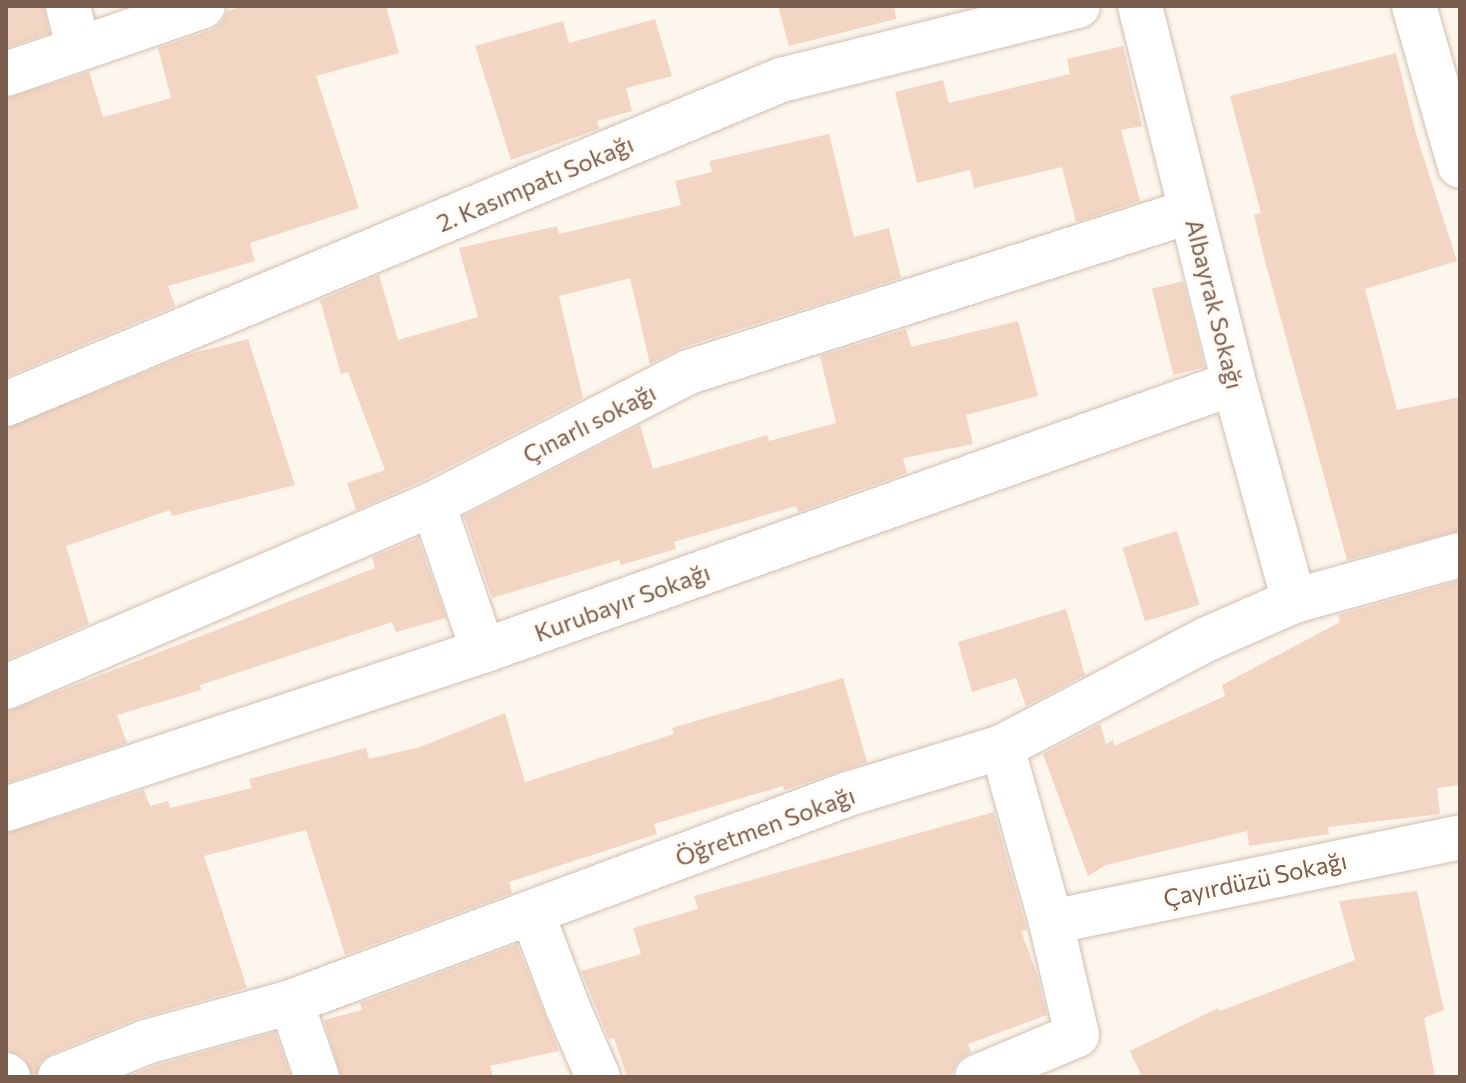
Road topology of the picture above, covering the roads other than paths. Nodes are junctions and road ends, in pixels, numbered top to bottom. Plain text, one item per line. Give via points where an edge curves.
1 (203, 6) edge
2 (1078, 6) edge
3 (1140, 6) edge
4 (1414, 6) edge
5 (73, 26) edge
6 (6, 74) edge
7 (1460, 166) edge
8 (1191, 211) junction
9 (1234, 383) junction
10 (6, 404) edge
11 (433, 504) junction
12 (1460, 555) edge
13 (1294, 601) junction
14 (483, 651) junction
15 (6, 687) edge
16 (1002, 747) junction
17 (6, 809) edge
18 (1460, 837) edge
19 (532, 913) junction
20 (1051, 922) junction
21 (291, 1002) junction
22 (60, 1077) edge
23 (317, 1077) edge
24 (598, 1077) edge
25 (977, 1077) edge

1 - 5 street via 162,22
2 - 10 street, 2. Kasımpatı Sokağı via 781,80
3 - 8 street, Albayrak Sokağı
4 - 7 street
5 - 6 street
8 - 9 street, Albayrak Sokağı
8 - 11 street, Çınarlı sokağı via 689,372
9 - 13 street, Albayrak Sokağı
9 - 14 street, Kurubayır Sokağı
11 - 14 street
11 - 15 street, Çınarlı sokağı
12 - 13 street, Öğretmen Sokağı
13 - 16 street, Öğretmen Sokağı via 1205,640
14 - 17 street, Kurubayır Sokağı
16 - 19 street, Öğretmen Sokağı via 848,794
16 - 20 street
18 - 20 street, Çayırdüzü Sokağı
19 - 21 street, Öğretmen Sokağı
19 - 24 street
20 - 25 street via 1077,1035
21 - 22 street, Öğretmen Sokağı via 146,1042
21 - 23 street

